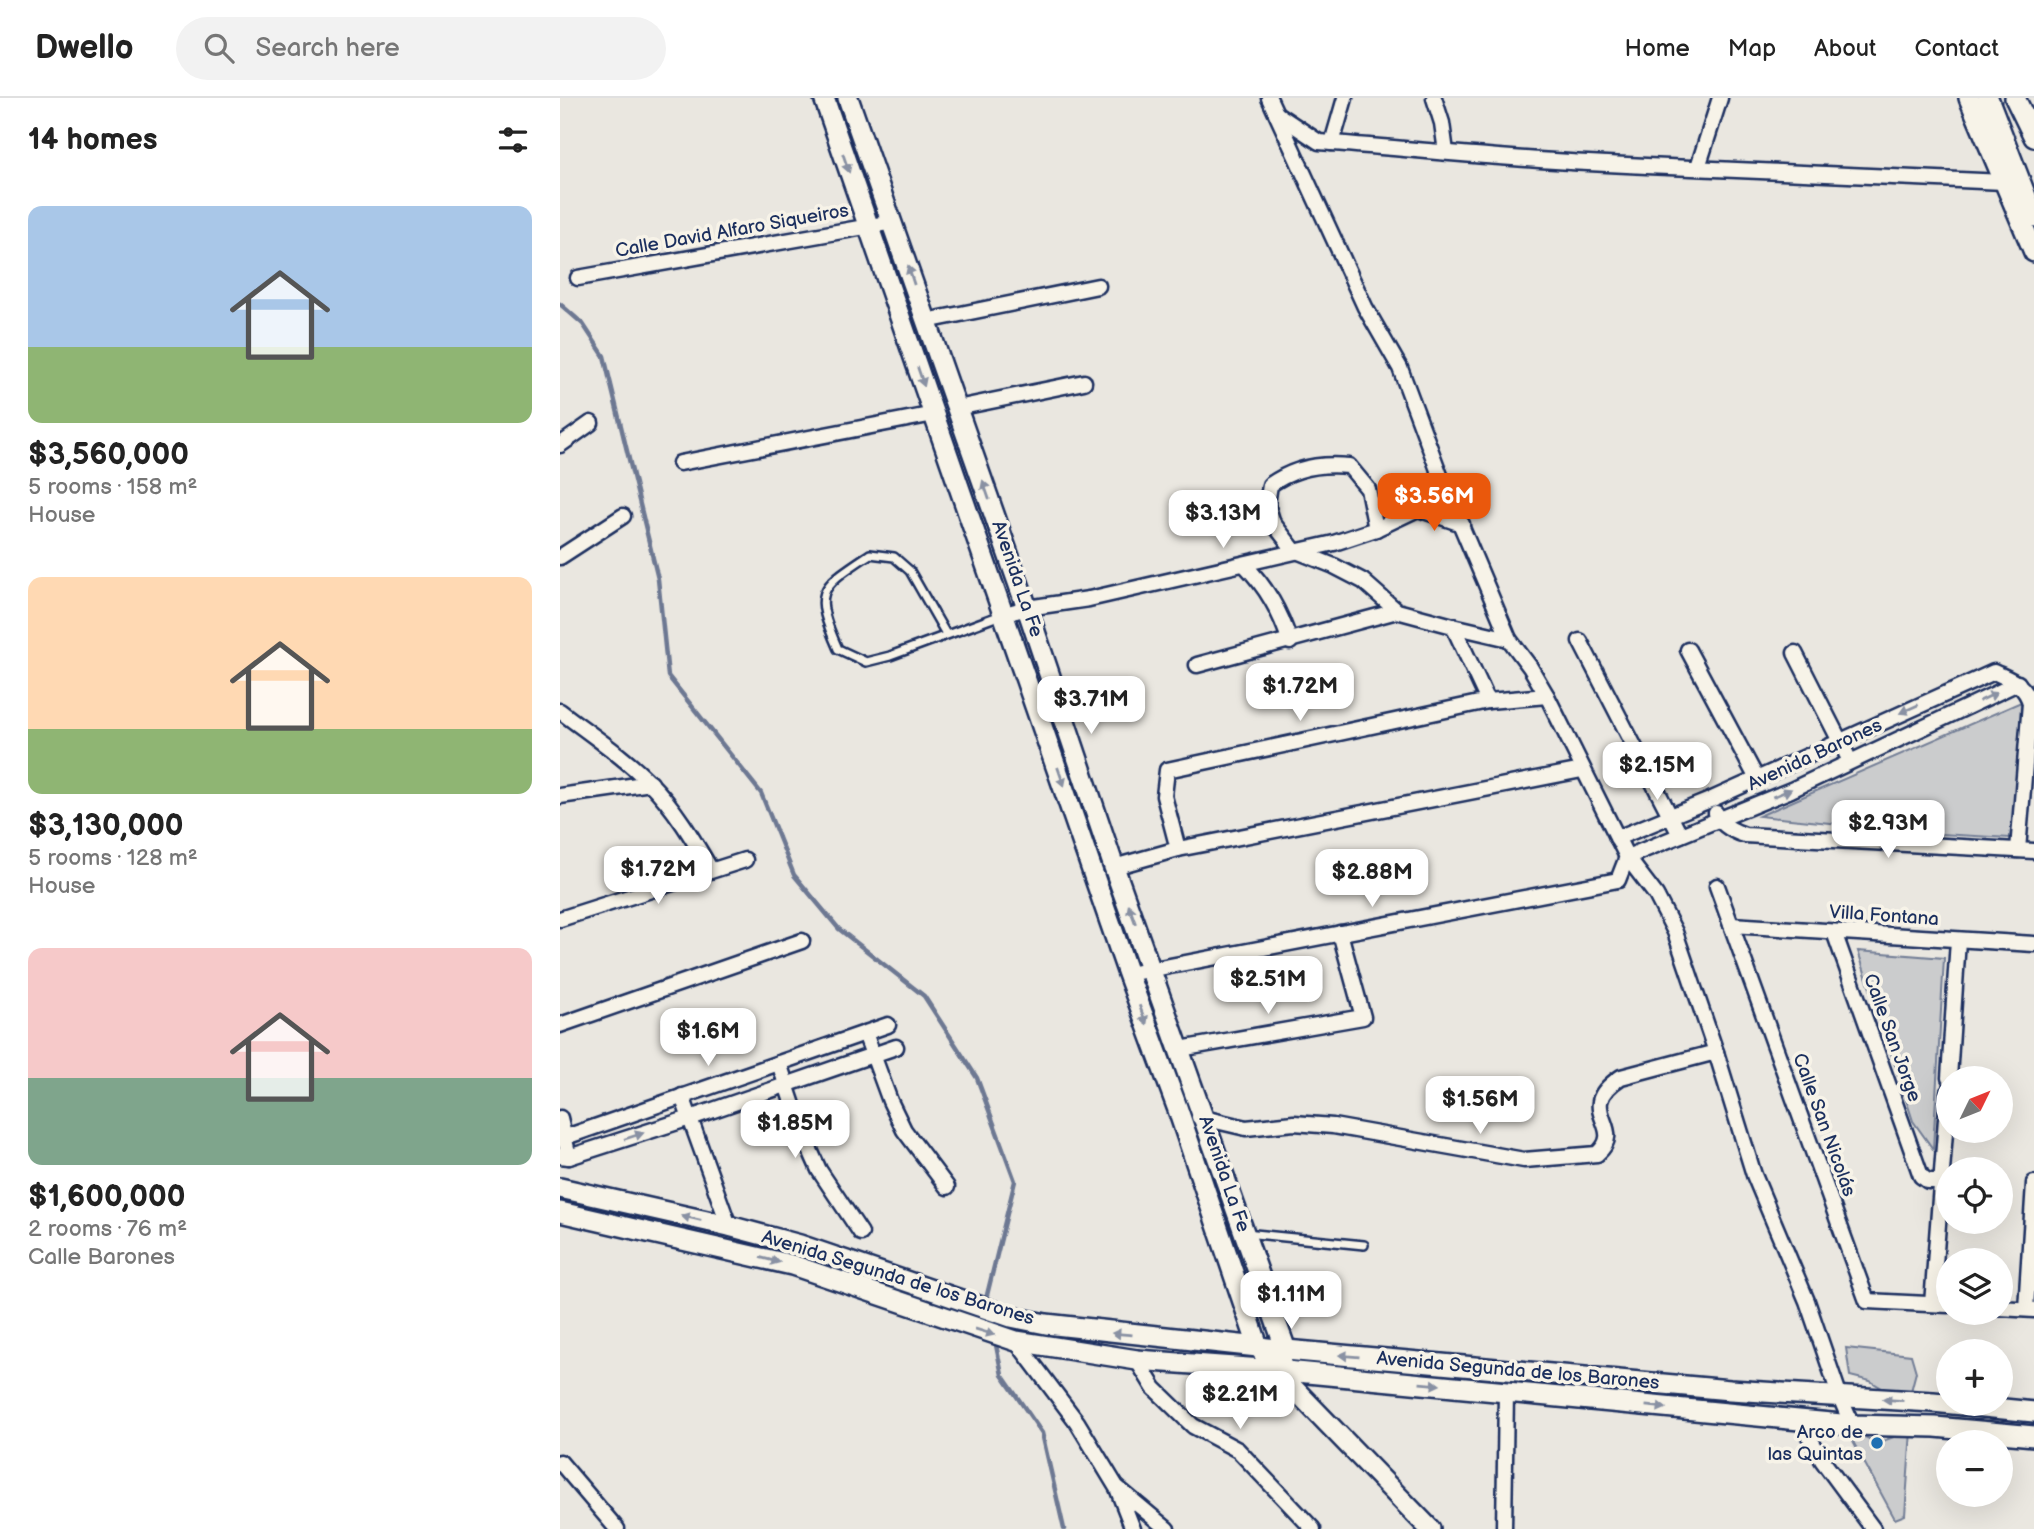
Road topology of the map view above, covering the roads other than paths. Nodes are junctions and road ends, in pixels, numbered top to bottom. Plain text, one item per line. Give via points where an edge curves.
1 (824, 98) edge
2 (848, 98) edge
3 (1269, 98) edge
4 (1345, 98) edge
5 (1434, 98) edge
6 (1720, 98) edge
7 (1969, 98) edge
8 (1989, 98) edge
9 (2015, 98) edge
10 (2030, 98) edge
11 (2034, 108) edge
12 (1276, 114) junction
13 (2034, 137) edge
14 (1332, 144) junction
15 (1446, 152) junction
16 (1698, 167) junction
17 (2004, 182) junction
18 (2034, 217) edge
19 (893, 222) junction
20 (869, 226) junction
21 (2034, 252) edge
22 (578, 278) dead end
23 (1098, 286) dead end
24 (926, 321) junction
25 (1084, 382) dead end
26 (957, 408) junction
27 (934, 414) junction
28 (592, 423) dead end
29 (560, 445) edge
30 (680, 463) dead end
31 (1441, 478) junction
32 (1418, 509) junction
33 (622, 516) dead end
34 (1462, 524) junction
35 (1376, 529) junction
36 (1294, 550) junction
37 (560, 556) edge
38 (1244, 564) junction
39 (1027, 608) junction
40 (1397, 611) junction
41 (1005, 614) junction
42 (1453, 626) junction
43 (946, 634) junction
44 (1509, 639) junction
45 (1580, 641) dead end
46 (1290, 642) junction
47 (1688, 650) dead end
48 (1795, 653) dead end
49 (1197, 665) dead end
50 (2018, 683) junction
51 (1547, 695) junction
52 (1488, 701) junction
53 (560, 711) edge
54 (1839, 740) junction
55 (1850, 761) junction
56 (1582, 770) junction
57 (1756, 777) junction
58 (651, 783) junction
59 (560, 796) edge
60 (1710, 800) junction
61 (1671, 815) junction
62 (1719, 819) junction
63 (1680, 835) junction
64 (1617, 838) junction
65 (1178, 849) junction
66 (2018, 850) junction
67 (2034, 851) edge
68 (1627, 857) junction
69 (745, 860) dead end
70 (1114, 867) junction
71 (711, 870) junction
72 (1717, 887) dead end
73 (560, 919) edge
74 (1731, 925) junction
75 (1834, 932) junction
76 (1340, 933) junction
77 (1958, 940) junction
78 (802, 941) dead end
79 (2034, 944) edge
80 (1152, 968) junction
81 (1128, 974) junction
82 (560, 1025) edge
83 (888, 1025) dead end
84 (865, 1033) junction
85 (896, 1047) dead end
86 (1180, 1049) junction
87 (1716, 1052) junction
88 (873, 1055) junction
89 (779, 1063) junction
90 (1950, 1066) edge
91 (786, 1086) junction
92 (682, 1096) junction
93 (1177, 1107) junction
94 (560, 1118) edge
95 (690, 1118) junction
96 (1205, 1119) junction
97 (561, 1137) edge
98 (564, 1156) edge
99 (1936, 1181) edge
100 (2034, 1182) edge
101 (947, 1187) dead end
102 (560, 1188) edge
103 (560, 1212) edge
104 (729, 1226) junction
105 (861, 1233) dead end
106 (1245, 1233) junction
107 (1938, 1234) edge
108 (1364, 1245) dead end
109 (1932, 1304) junction
110 (1936, 1304) edge
111 (2030, 1309) edge
112 (1016, 1341) junction
113 (1258, 1346) junction
114 (1286, 1350) junction
115 (1137, 1360) junction
116 (1276, 1370) junction
117 (1506, 1392) junction
118 (1840, 1397) junction
119 (1933, 1402) junction
120 (2034, 1412) edge
121 (1800, 1420) junction
122 (1852, 1425) junction
123 (1935, 1427) junction
124 (2034, 1436) edge
125 (560, 1462) edge
126 (1116, 1488) junction
127 (617, 1529) edge
128 (1133, 1529) edge
129 (1167, 1529) edge
130 (1313, 1529) edge
131 (1430, 1529) edge
132 (1504, 1529) edge
133 (1873, 1529) edge

1 -> 20 main road, Avenida La Fe
2 - 19 main road, Avenida La Fe
3 - 12 street
4 - 14 street
5 - 15 street
6 - 16 street
7 - 17 main road
8 - 18 main road
9 - 13 main road
10 - 11 main road
12 - 14 street via 1318,142
12 - 31 street via 1364,307 1400,368
14 - 15 street
15 - 16 street
16 - 17 street
17 - 21 main road
19 - 20 street, Calle David Alfaro Siqueiros
24 -> 19 main road, Avenida La Fe
20 - 22 street, Calle David Alfaro Siqueiros
20 -> 27 main road, Avenida La Fe
23 - 24 street
24 - 26 main road, Avenida La Fe
25 - 26 street
39 -> 26 main road, Avenida La Fe
27 - 30 street
27 - 41 main road, Avenida La Fe
28 - 29 street
31 - 32 street
31 - 34 street
32 - 34 street
32 - 35 street
33 - 37 street
34 - 44 street
35 - 36 street
35 - 36 street via 1368,489 1349,466 1331,464 1286,473 1270,485 1267,504 1273,523
36 - 38 street
36 - 40 street via 1363,581
38 - 39 street via 1089,599
38 - 46 street via 1281,613
39 - 41 street
39 - 70 main road, Avenida La Fe
40 - 42 street
40 - 46 street
41 - 43 lane
41 -> 81 main road, Avenida La Fe
42 - 44 street
42 - 52 street
43 - 43 lane via 866,662 838,649 823,615 823,598 831,580 870,554 894,557 910,572
44 - 51 street
45 - 61 street
46 - 49 street
47 - 57 street
48 - 54 street
50 -> 54 street, Avenida Barones via 1994,671
55 -> 50 street, Avenida Barones
50 - 66 street via 2027,692 2029,703
51 - 52 street
51 - 56 street
52 - 65 street via 1167,770 1164,796
53 - 58 street
54 - 55 street
54 - 57 street, Avenida Barones
62 -> 55 street, Avenida Barones
56 - 64 street
56 - 65 street
57 - 60 street, Avenida Barones
58 - 59 street
58 - 71 street via 686,826
60 - 61 street, Avenida Barones
60 - 62 street
61 - 63 street
61 - 64 street, Avenida Barones
62 - 63 street, Avenida Barones
62 - 66 street via 1745,835
63 - 68 street, Avenida Barones
64 - 68 street
65 - 70 street
66 - 67 street
68 - 76 street via 1618,880
68 - 87 street via 1656,895 1675,932
69 - 71 street
80 -> 70 main road, Avenida La Fe
71 - 73 street
72 - 74 street, Calle San Nicolás
74 - 75 street, Villa Fontana
74 - 109 street, Calle San Nicolás via 1867,1300
75 - 77 street, Villa Fontana
75 - 99 street, Calle San Jorge via 1921,1176
76 - 80 street
76 - 86 street via 1363,1017
77 - 79 street, Villa Fontana
77 - 90 street
78 - 82 street
80 - 81 street
80 - 86 main road, Avenida La Fe
81 -> 93 main road, Avenida La Fe
83 - 84 street
84 - 88 street
84 - 89 street
85 - 88 street
86 - 96 main road, Avenida La Fe
87 - 96 street via 1621,1077 1608,1086 1600,1096 1600,1109 1609,1137 1607,1146 1597,1154 1524,1160 1333,1126 1294,1123 1246,1128
87 - 118 street via 1754,1175 1807,1301
88 - 91 street
88 - 101 street via 905,1130
89 - 91 street
89 - 92 street
91 - 95 street
91 - 105 street via 819,1170
92 - 95 street
92 - 97 street
93 - 96 street
93 - 113 main road, Avenida La Fe
94 - 97 street
98 -> 95 street
95 - 104 street
96 - 106 main road, Avenida La Fe
97 - 98 street
100 - 111 street
104 -> 102 main road, Avenida Segunda de los Barones
103 -> 112 main road, Avenida Segunda de los Barones via 792,1265
113 -> 104 main road, Avenida Segunda de los Barones via 1096,1332 1011,1317 800,1245
106 - 108 lane
106 - 114 main road, Avenida La Fe
107 - 109 street
109 - 110 street, Calle San Nicolás
112 - 115 main road, Avenida Segunda de los Barones
112 - 126 street via 1077,1422
113 - 114 main road, Avenida Segunda de los Barones
113 - 116 main road, Avenida La Fe
114 - 116 main road
118 -> 114 main road, Avenida Segunda de los Barones
115 - 116 main road, Avenida Segunda de los Barones
115 - 130 street via 1154,1388 1193,1426 1238,1450
116 -> 117 main road, Avenida Segunda de los Barones
116 - 131 main road, Avenida La Fe
117 -> 121 main road, Avenida Segunda de los Barones
117 - 132 street
119 -> 118 main road, Avenida Segunda de los Barones
118 - 122 street
119 - 120 main road, Avenida Segunda de los Barones
119 - 123 main road
121 - 122 main road, Avenida Segunda de los Barones
121 - 133 street via 1822,1460
122 - 123 main road, Avenida Segunda de los Barones
123 - 124 main road, Avenida Segunda de los Barones
125 - 127 street
126 - 128 street
126 - 129 street

